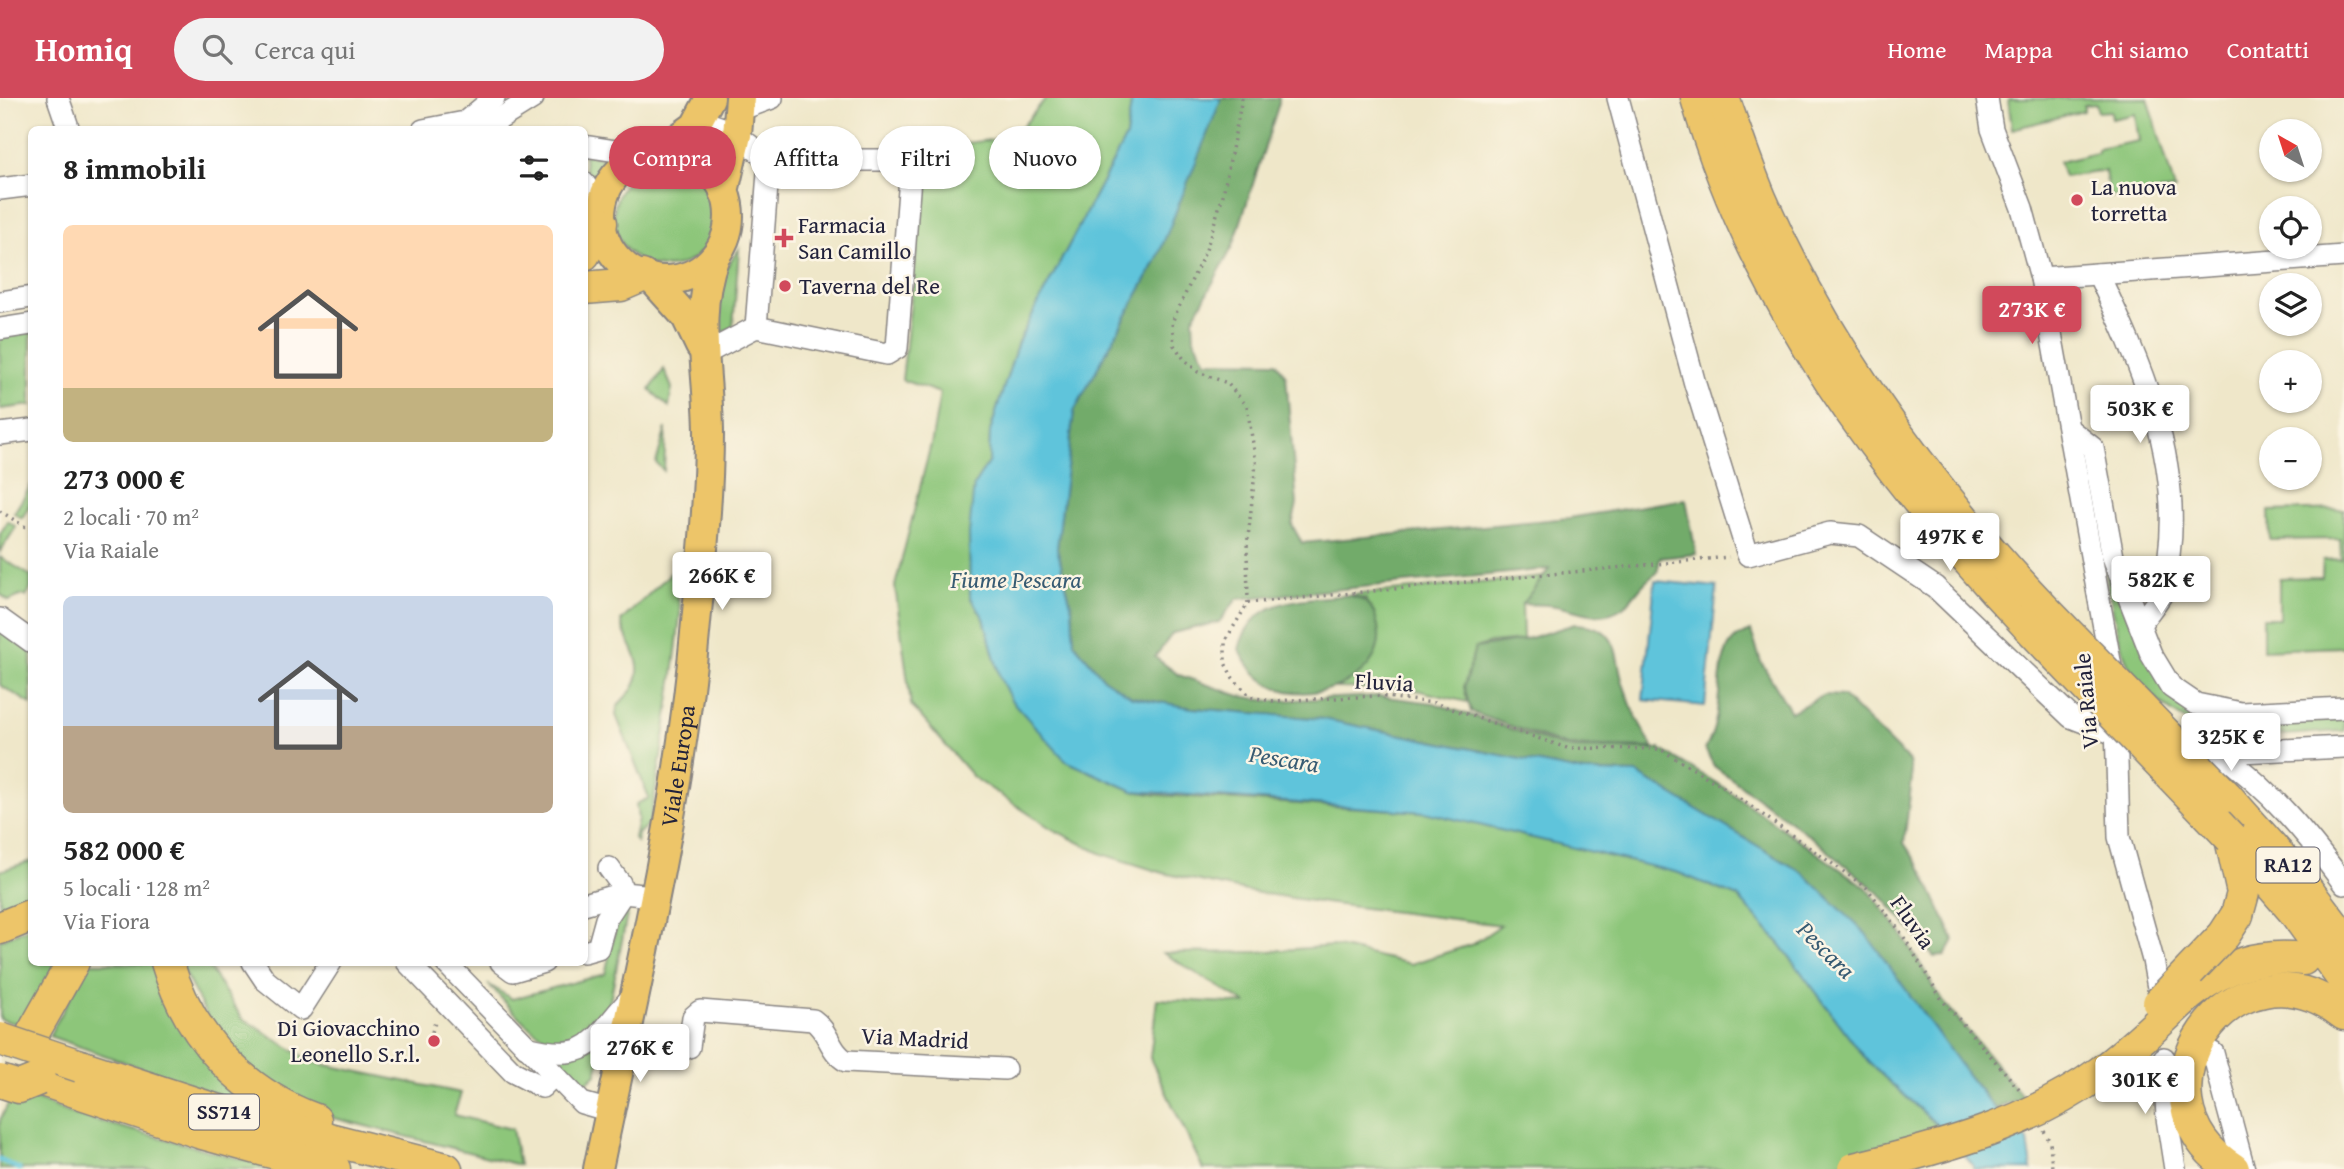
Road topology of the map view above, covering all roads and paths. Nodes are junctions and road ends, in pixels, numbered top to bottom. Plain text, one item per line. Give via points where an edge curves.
1 (58, 98) edge
2 (494, 98) edge
3 (533, 98) edge
4 (772, 98) edge
5 (1242, 98) edge
6 (1618, 98) edge
7 (1697, 98) edge
8 (1723, 98) edge
9 (1987, 98) edge
10 (705, 109) edge
11 (739, 114) edge
12 (68, 126) edge
13 (442, 126) edge
14 (488, 126) edge
15 (684, 126) edge
16 (750, 131) edge
17 (588, 147) edge
18 (609, 150) edge
19 (863, 160) edge
20 (28, 186) edge
21 (0, 189) edge
22 (611, 189) edge
23 (722, 189) edge
24 (767, 189) edge
25 (588, 191) edge
26 (724, 192) junction
27 (601, 215) junction
28 (588, 245) edge
29 (715, 256) junction
30 (2344, 256) edge
31 (2098, 274) junction
32 (646, 277) junction
33 (2041, 278) junction
34 (588, 288) edge
35 (28, 298) edge
36 (0, 302) edge
37 (28, 325) edge
38 (756, 327) junction
39 (0, 329) edge
40 (703, 355) junction
41 (28, 430) edge
42 (2070, 430) junction
43 (0, 434) edge
44 (0, 511) edge
45 (1942, 511) junction
46 (28, 528) edge
47 (1748, 555) junction
48 (1248, 603) junction
49 (0, 619) edge
50 (2037, 619) junction
51 (2141, 622) junction
52 (28, 639) edge
53 (2344, 708) edge
54 (2117, 742) junction
55 (2344, 747) edge
56 (2219, 753) junction
57 (2231, 838) junction
58 (609, 868) dead end
59 (2344, 884) edge
60 (622, 893) junction
61 (653, 896) junction
62 (588, 903) edge
63 (28, 917) edge
64 (0, 928) edge
65 (2344, 939) edge
66 (588, 950) edge
67 (2303, 959) dead end
68 (71, 966) edge
69 (169, 966) edge
70 (256, 966) edge
71 (328, 966) edge
72 (411, 966) edge
73 (449, 966) edge
74 (506, 966) edge
75 (530, 966) edge
76 (2344, 980) edge
77 (2175, 993) junction
78 (634, 995) junction
79 (2344, 1014) edge
80 (33, 1033) dead end
81 (0, 1039) edge
82 (2136, 1041) junction
83 (526, 1047) junction
84 (623, 1047) junction
85 (2213, 1053) dead end
86 (2164, 1058) dead end
87 (1005, 1069) dead end
88 (554, 1075) junction
89 (75, 1078) junction
90 (1, 1082) edge
91 (2024, 1098) dead end
92 (610, 1111) junction
93 (369, 1151) junction
94 (334, 1169) edge
95 (446, 1169) edge
96 (598, 1169) edge
97 (1854, 1169) edge
98 (2175, 1169) edge
99 (2233, 1169) edge
100 (2244, 1169) edge

1 - 12 street
2 - 13 street via 465,121
3 - 14 street
4 - 11 street
5 - 48 path via 1223,195 1206,250 1172,322 1174,345 1184,359 1198,372 1227,383 1247,406 1256,463 1247,547
6 - 47 street via 1695,384
7 - 45 highway via 1737,208 1803,339 1875,444
8 - 45 highway via 1759,197 1792,263
9 - 33 street, Via Raiale via 1992,129 2022,208
10 - 11 street
10 - 15 main road
11 - 16 street
11 - 26 main road
17 - 18 street
19 - 38 street via 911,164 897,348 887,354
20 - 21 street
22 - 27 main road
23 - 26 main road
24 - 38 street
25 - 27 street
26 - 29 main road via 728,225
27 - 28 highway
27 - 32 main road via 614,255
29 - 32 main road via 700,270 681,278
29 - 40 main road, Viale Europa via 703,310
30 - 31 street
31 - 33 street
31 - 51 street via 2150,396 2166,462 2172,528 2164,589
32 - 34 highway
32 - 40 main road, Viale Europa via 686,317
33 - 42 street, Via Raiale
35 - 36 street
37 - 39 street
38 - 40 street
40 - 61 main road, Viale Europa via 709,437 694,654
41 - 43 street
42 - 51 street via 2093,449 2113,557
42 - 54 street, Via Raiale via 2114,676
44 - 46 path
45 - 50 highway
47 - 48 path
47 - 54 street via 1830,533 1859,536 1935,587 2071,717
48 - 91 path, Fluvia via 1225,641 1225,663 1251,697 1271,702 1378,696 1434,703 1567,748 1660,750 1723,787 1867,888 1942,1000
49 - 52 street
50 - 57 highway, RA12, bridge
50 - 65 highway, RA12, bridge via 2226,796 2291,869
51 - 53 street via 2151,654 2171,687 2196,704 2241,713
54 - 56 street
54 - 77 street, Via Raiale via 2119,836 2153,960
55 - 56 street
56 - 59 street via 2255,778 2281,805
57 - 76 highway, RA12 via 2294,911
57 - 82 highway, bridge via 2243,893 2237,915 2224,935 2157,1005
58 - 60 street
60 - 61 street
60 - 62 street
60 - 66 street via 606,919 598,948
61 - 78 main road, Viale Europa
63 - 64 highway
67 - 77 highway via 2260,958 2240,963
68 - 80 highway
69 - 93 highway via 189,1015 238,1077 283,1108 347,1130
70 - 71 street via 265,980 301,1009
72 - 88 street via 513,1072 542,1087
73 - 83 street
74 - 75 street via 513,971
77 - 82 highway, bridge
78 - 83 street via 601,1037 587,1046 562,1053
78 - 84 main road, Viale Europa
79 - 99 highway via 2328,1002 2285,989 2257,992 2230,1004 2209,1023 2189,1059 2185,1091 2204,1143
81 - 89 highway, SS714, bridge
82 - 97 highway, bridge via 2104,1070 2023,1116 1941,1147
83 - 88 street
84 - 87 street, Via Madrid via 676,1052 688,1047 693,1017 701,1011 813,1020 822,1027 836,1056 846,1061
84 - 92 main road, Viale Europa
85 - 100 street
86 - 98 street via 2166,1118
88 - 92 street via 582,1103
89 - 90 highway, SS714
89 - 93 highway, SS714
89 - 94 highway, SS714 via 199,1132
92 - 96 main road, Viale Europa
93 - 95 highway, SS714

